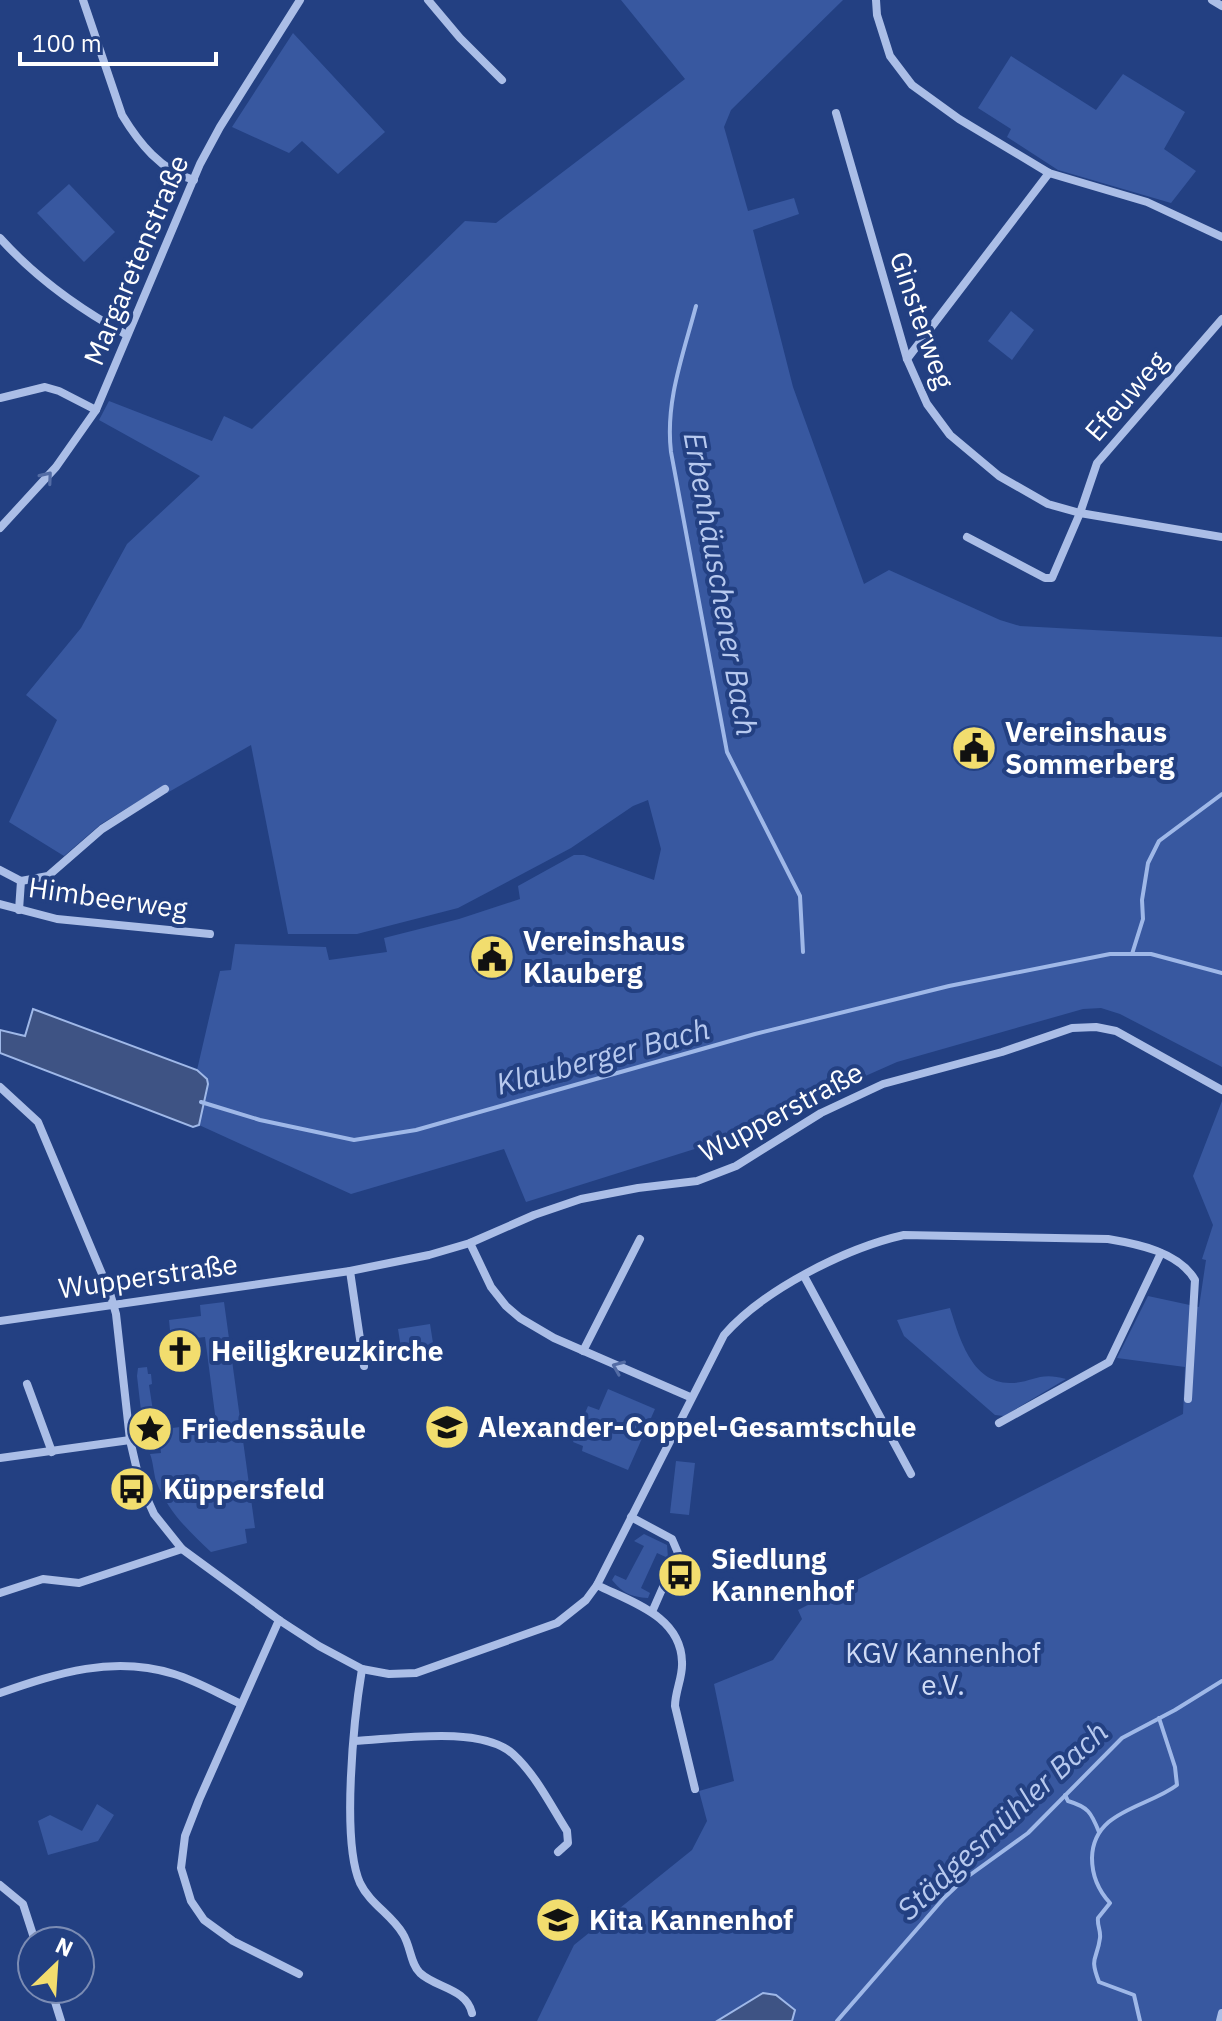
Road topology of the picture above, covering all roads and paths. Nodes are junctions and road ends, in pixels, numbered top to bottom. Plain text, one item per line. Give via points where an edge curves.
1 (83, 0) edge
2 (300, 0) edge
3 (428, 0) edge
4 (876, 0) edge
5 (1212, 0) edge
6 (1222, 6) edge
7 (502, 80) dead end
8 (836, 113) dead end
9 (1049, 173) junction
10 (194, 180) junction
11 (1222, 237) edge
12 (0, 238) edge
13 (1222, 319) edge
14 (127, 335) junction
15 (907, 359) junction
16 (0, 398) edge
17 (96, 410) junction
18 (1080, 513) junction
19 (0, 528) edge
20 (967, 537) dead end
21 (1222, 537) edge
22 (165, 789) dead end
23 (0, 870) edge
24 (21, 881) junction
25 (0, 904) edge
26 (19, 910) junction
27 (210, 934) dead end
28 (0, 1087) edge
29 (1222, 1090) edge
30 (640, 1239) dead end
31 (470, 1243) junction
32 (1161, 1253) junction
33 (350, 1271) junction
34 (804, 1276) junction
35 (114, 1304) junction
36 (0, 1321) edge
37 (583, 1351) junction
38 (364, 1366) dead end
39 (27, 1384) dead end
40 (690, 1397) junction
41 (1188, 1399) dead end
42 (999, 1423) dead end
43 (130, 1440) junction
44 (52, 1452) junction
45 (0, 1458) edge
46 (911, 1474) dead end
47 (631, 1517) junction
48 (182, 1549) junction
49 (597, 1585) junction
50 (0, 1593) edge
51 (652, 1612) junction
52 (279, 1620) junction
53 (362, 1669) junction
54 (0, 1693) edge
55 (241, 1704) junction
56 (354, 1741) junction
57 (695, 1789) dead end
58 (558, 1852) dead end
59 (0, 1885) edge
60 (30, 1925) edge
61 (299, 1974) dead end
62 (472, 2013) dead end
63 (1222, 2013) edge
64 (1220, 2021) edge

1 - 10 street via 122,115 150,153
2 - 10 street, Margaretenstraße via 220,127
3 - 7 street
4 - 9 street via 890,56 912,85
5 - 6 street
8 - 15 street, Ginsterweg
9 - 11 street via 1147,202
9 - 15 street
10 - 14 street, Margaretenstraße
12 - 14 street via 64,297
13 - 18 street, Efeuweg via 1103,454
14 - 17 street, Margaretenstraße
15 - 18 street, Ginsterweg via 941,426 966,451 1029,495
16 - 17 street via 45,387
19 -> 17 street, Margaretenstraße via 33,494
18 - 20 street via 1052,578
18 - 21 street, Ginsterweg
22 - 24 street via 102,829 48,876
23 - 24 street
24 - 26 street
25 - 26 street, Himbeerweg
26 - 27 street, Himbeerweg via 57,919
28 - 35 street via 38,1122
29 - 31 street, Wupperstraße via 1108,1028 1072,1028 883,1084 821,1113 736,1166 697,1181 581,1199
30 - 37 street
31 - 33 street, Wupperstraße
31 - 37 street via 506,1306 536,1329
32 - 34 street via 1108,1239 904,1235 873,1242
32 - 41 street via 1195,1280
32 - 42 street via 1109,1362
33 - 35 street, Wupperstraße
33 - 38 street
34 - 40 street via 731,1327
34 - 46 street
35 - 36 street, Wupperstraße
35 - 43 street
40 -> 37 street
39 - 44 street
40 - 47 street
43 - 44 street
43 - 48 street via 147,1501
44 - 45 street
47 - 49 street
47 - 51 street via 672,1539 678,1553
48 - 50 street via 79,1583 43,1579
48 - 52 street
49 - 51 street
49 - 53 street via 557,1623 462,1659 416,1673
51 - 57 street via 670,1626 681,1653 675,1706
52 - 53 street
52 - 55 street
53 - 56 street
54 - 55 street via 75,1669 120,1665 172,1673
55 - 61 street via 188,1828 182,1876 194,1906 214,1928
56 - 58 street via 470,1737 500,1745 522,1763 567,1831 568,1843
56 - 62 street via 352,1840 359,1879 403,1932 422,1975 461,1996
59 - 60 street via 23,1904
63 - 64 street

